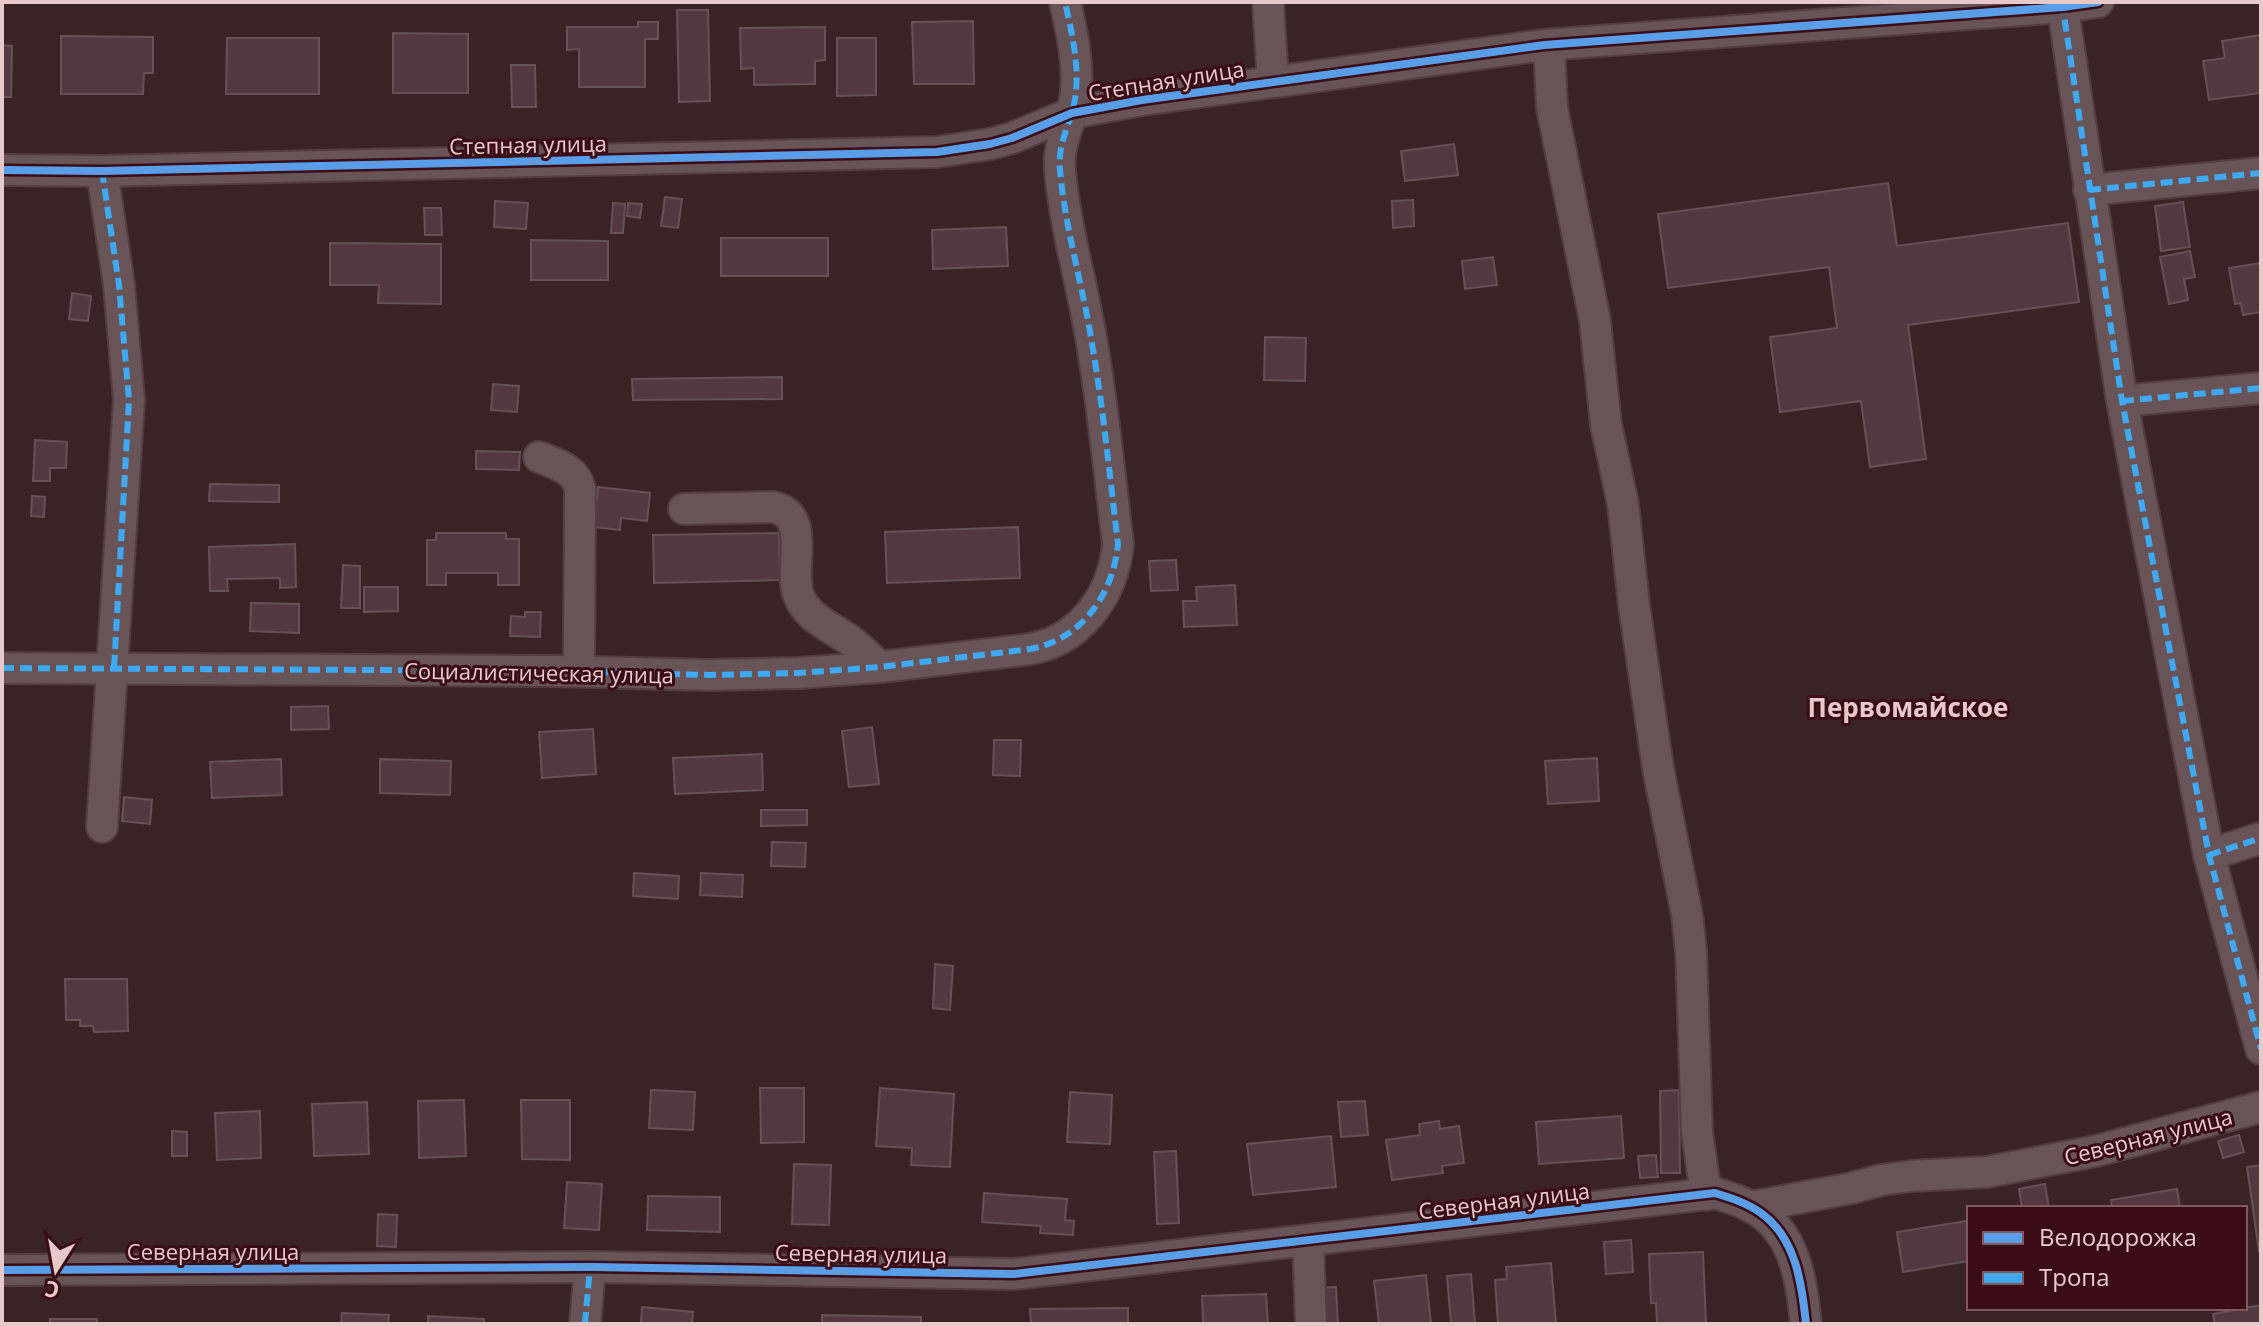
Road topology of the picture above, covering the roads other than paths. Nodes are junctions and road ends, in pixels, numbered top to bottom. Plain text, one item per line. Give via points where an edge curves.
1 (1065, 2) edge
2 (1268, 2) edge
3 (2098, 2) edge
4 (2062, 4) edge
5 (1549, 45) junction
6 (1273, 82) junction
7 (1072, 113) junction
8 (2, 170) edge
9 (102, 171) junction
10 (2261, 173) edge
11 (2089, 190) junction
12 (2261, 388) edge
13 (2122, 401) junction
14 (539, 457) dead end
15 (684, 509) dead end
16 (880, 667) junction
17 (2, 668) edge
18 (114, 669) junction
19 (579, 671) junction
20 (102, 827) dead end
21 (2261, 838) edge
22 (2209, 855) junction
23 (2261, 1049) edge
24 (2261, 1107) edge
25 (1710, 1194) junction
26 (1751, 1207) junction
27 (1308, 1241) junction
28 (590, 1267) junction
29 (2, 1270) edge
30 (585, 1324) edge
31 (1311, 1324) edge
32 (1806, 1324) edge

1 - 7 street via 1075,54
2 - 6 street
3 - 4 street, Степная улица
4 - 5 street, Степная улица
4 - 11 street
5 - 6 street, Степная улица
5 - 25 street via 1552,108 1595,321 1658,768 1687,915 1695,1106
6 - 7 street, Степная улица
7 - 9 street, Степная улица via 1012,138 937,152
7 - 16 street, Социалистическая улица via 1061,145 1060,173 1094,352 1116,563 1085,619 1055,643
8 - 9 street, Степная улица
9 - 18 street via 129,400
10 - 11 street
11 - 13 street
12 - 13 street
13 - 22 street
14 - 19 street via 574,473 580,489
15 - 16 street via 773,507 791,516 796,587 804,608
16 - 19 street, Социалистическая улица via 709,675
17 - 18 street, Социалистическая улица
18 - 19 street, Социалистическая улица
18 - 20 street
21 - 22 street
22 - 23 street
24 - 26 street, Северная улица via 2083,1154 1987,1172 1896,1178
25 - 26 street
25 - 27 street, Северная улица
26 - 32 street via 1789,1245
27 - 28 street, Северная улица via 1014,1274
27 - 31 street
28 - 29 street, Северная улица
28 - 30 street

